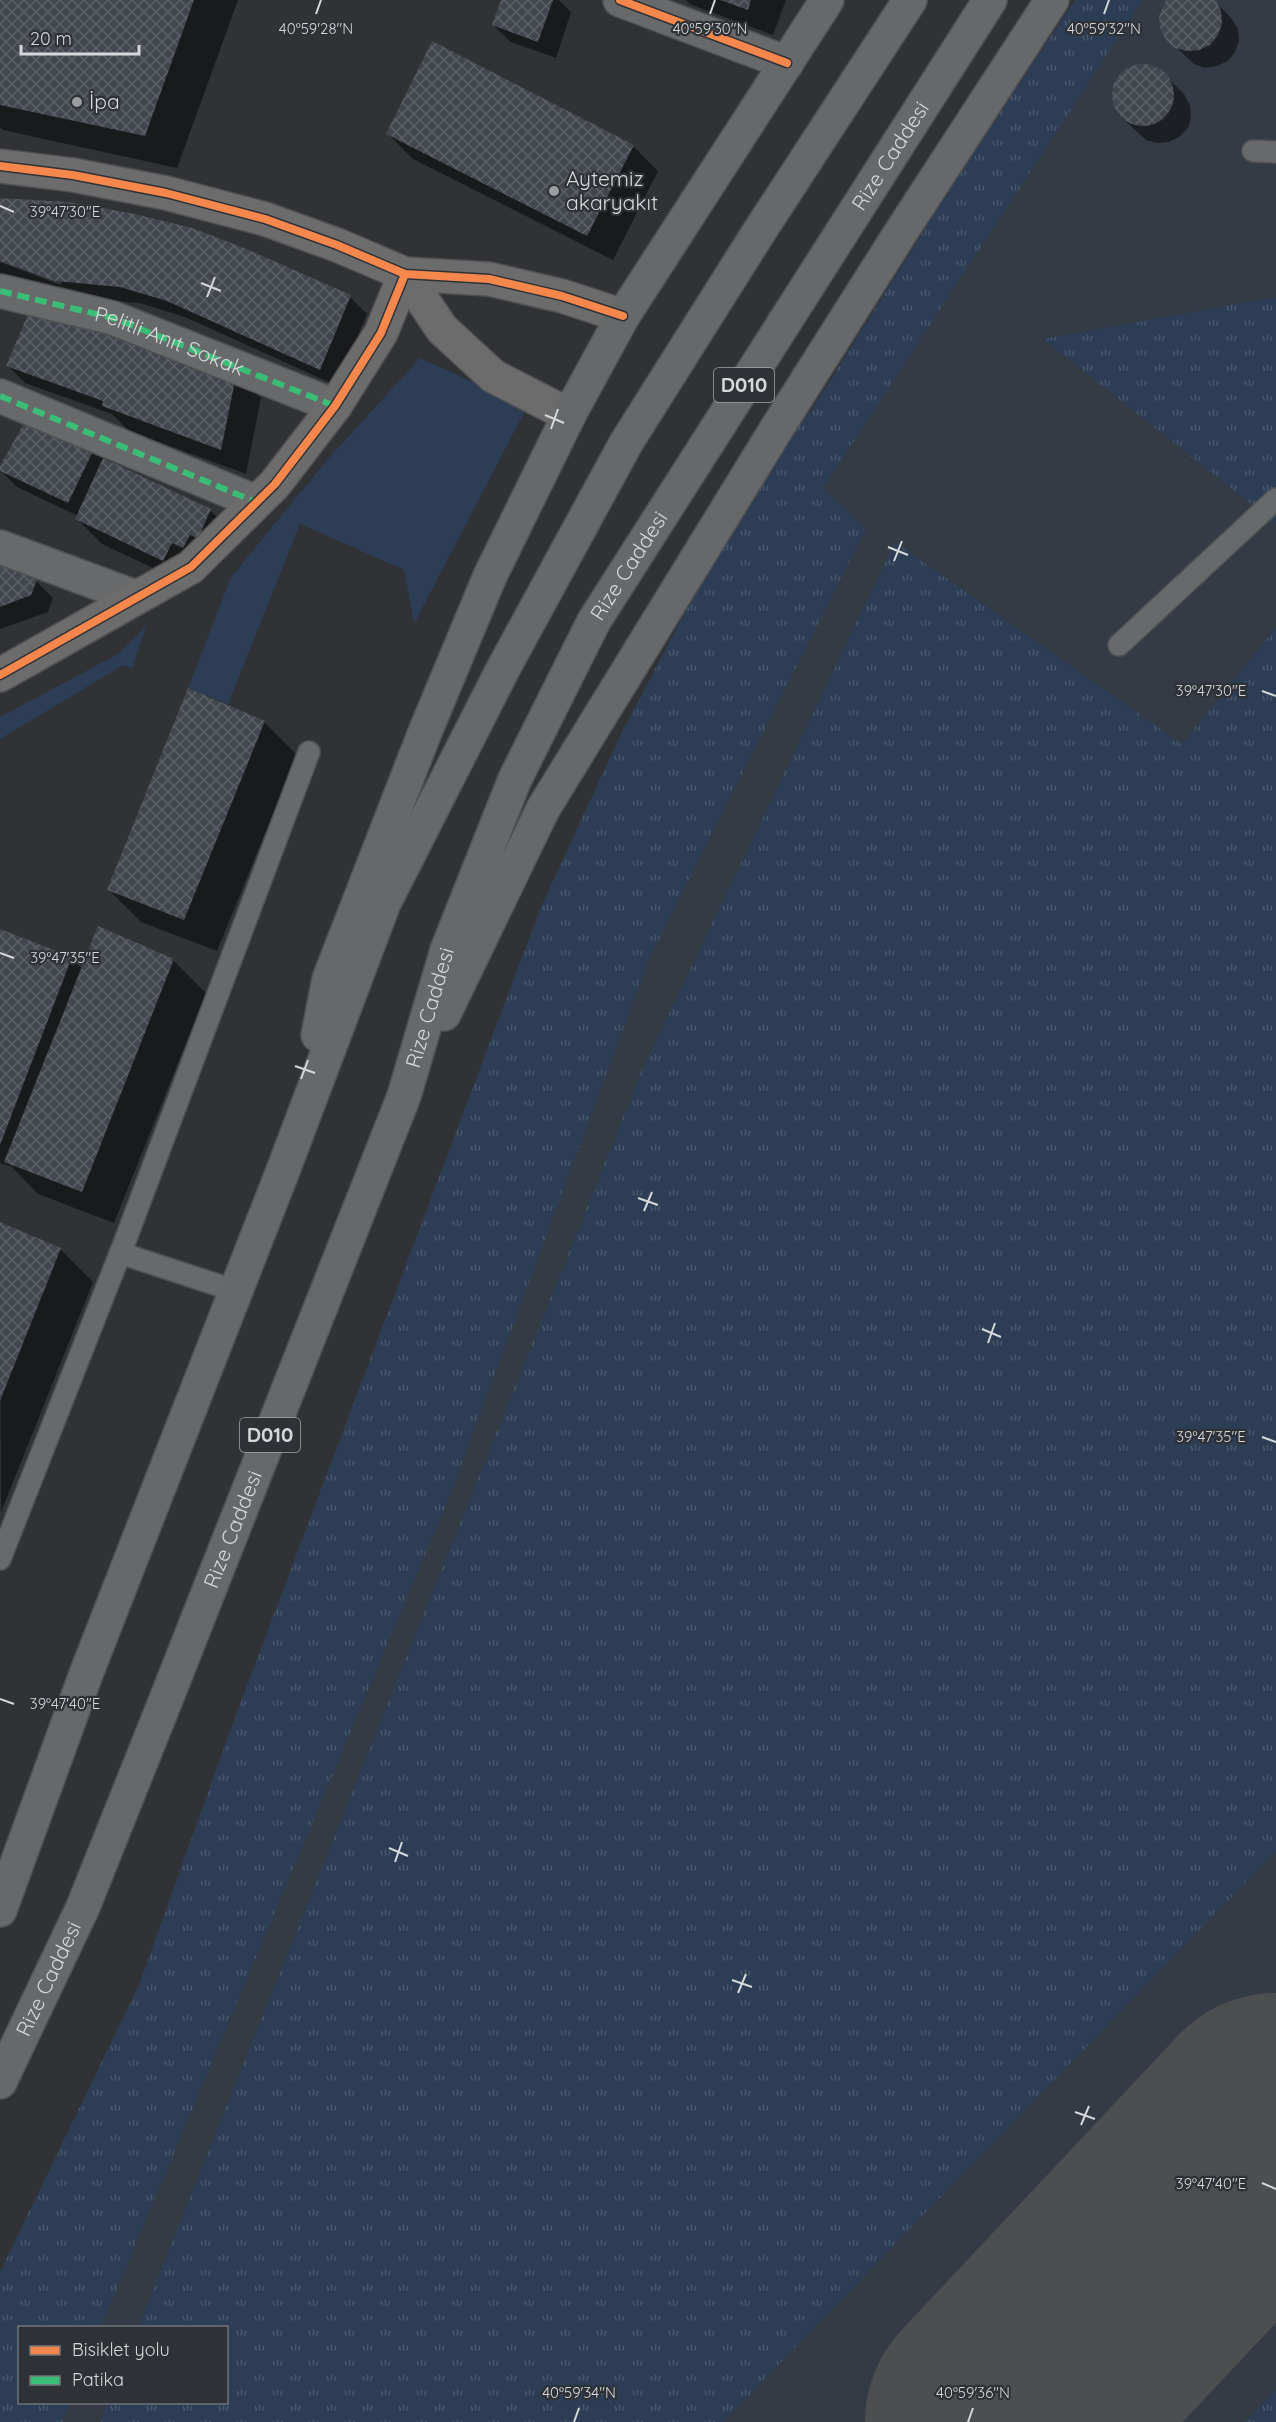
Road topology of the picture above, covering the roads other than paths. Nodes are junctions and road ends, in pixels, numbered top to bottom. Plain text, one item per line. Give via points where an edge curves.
1 (620, 0) edge
2 (827, 0) edge
3 (910, 0) edge
4 (990, 0) edge
5 (1052, 0) edge
6 (787, 63) junction
7 (1253, 151) dead end
8 (1276, 152) edge
9 (0, 166) edge
10 (405, 274) junction
11 (0, 291) edge
12 (623, 316) junction
13 (0, 396) edge
14 (335, 406) junction
15 (569, 415) junction
16 (1276, 498) edge
17 (256, 502) junction
18 (0, 547) edge
19 (135, 597) junction
20 (1119, 645) dead end
21 (0, 675) edge
22 (309, 752) dead end
23 (404, 1096) junction
24 (300, 1126) junction
25 (120, 1253) junction
26 (236, 1291) junction
27 (0, 1559) edge
28 (0, 1910) edge
29 (0, 2082) edge

1 - 6 street
2 - 6 highway
3 - 24 highway via 626,443 503,669 384,903
4 - 23 highway, Rize Caddesi / D010 via 594,621 515,779 447,950
5 - 23 highway via 796,399 543,809
6 - 12 highway
7 - 8 lane
9 - 10 street via 73,175 223,207 337,245
10 - 12 street via 489,279 562,296
10 - 14 street via 381,333
10 - 15 street via 442,329 493,376
11 - 14 street, Pelitli Anıt Sokak via 113,318
12 - 15 highway
13 - 17 street
14 - 17 street
15 - 24 highway via 490,576 329,979
16 - 20 lane
17 - 19 street via 191,567
18 - 19 street
19 - 21 street
22 - 25 lane
23 - 29 highway, Rize Caddesi / D010 via 83,1907
24 - 26 highway
25 - 26 lane
25 - 27 lane
26 - 28 highway via 86,1674

